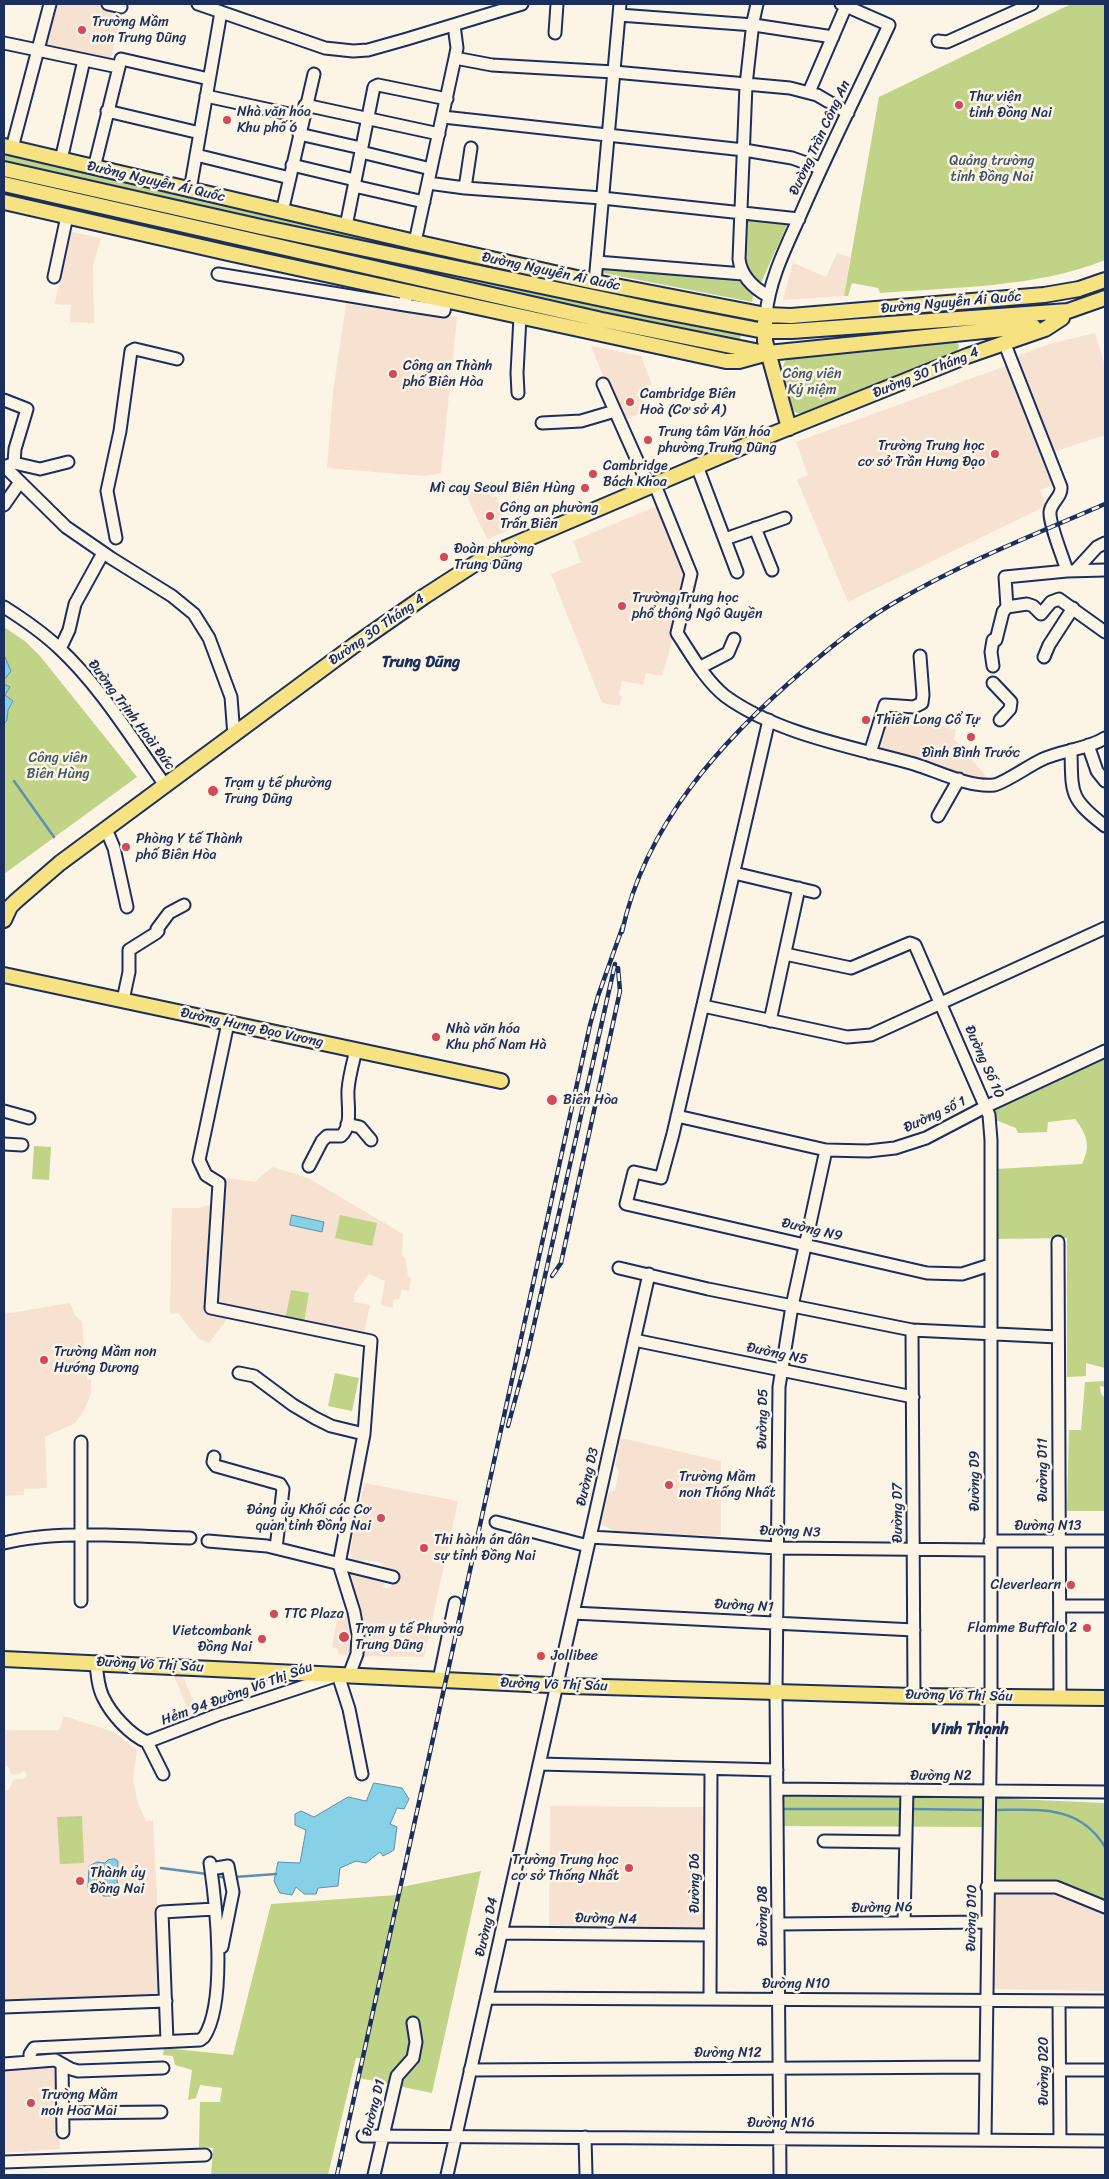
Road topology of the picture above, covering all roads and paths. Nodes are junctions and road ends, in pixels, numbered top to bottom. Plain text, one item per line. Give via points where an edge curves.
1 (50, 4) edge
2 (108, 4) edge
3 (198, 4) edge
4 (522, 4) edge
5 (557, 4) edge
6 (757, 4) edge
7 (1032, 4) edge
8 (844, 5) edge
9 (121, 7) dead end
10 (620, 9) edge
11 (221, 12) junction
12 (454, 25) junction
13 (752, 25) junction
14 (555, 33) dead end
15 (833, 37) junction
16 (938, 41) dead end
17 (4, 43) edge
18 (38, 50) junction
19 (456, 58) junction
20 (84, 60) junction
21 (118, 67) junction
22 (614, 72) junction
23 (314, 74) dead end
24 (209, 80) junction
25 (746, 85) junction
26 (809, 92) junction
27 (206, 96) junction
28 (447, 99) junction
29 (304, 111) junction
30 (108, 112) junction
31 (848, 113) junction
32 (443, 117) junction
33 (367, 119) junction
34 (200, 133) junction
35 (299, 134) junction
36 (439, 134) junction
37 (608, 135) junction
38 (8, 147) edge
39 (472, 148) dead end
40 (361, 150) junction
41 (744, 150) junction
42 (196, 155) junction
43 (61, 160) junction
44 (292, 166) junction
45 (94, 168) junction
46 (820, 168) junction
47 (4, 169) edge
48 (432, 169) junction
49 (290, 178) junction
50 (354, 183) junction
51 (428, 183) junction
52 (4, 184) edge
53 (465, 188) junction
54 (190, 190) junction
55 (602, 198) junction
56 (4, 202) edge
57 (424, 202) junction
58 (282, 212) junction
59 (741, 213) junction
60 (67, 216) junction
61 (798, 219) junction
62 (346, 226) junction
63 (415, 242) junction
64 (413, 258) junction
65 (597, 262) junction
66 (218, 274) dead end
67 (743, 274) junction
68 (409, 276) junction
69 (54, 277) dead end
70 (1105, 280) edge
71 (595, 282) junction
72 (768, 296) junction
73 (406, 298) junction
74 (1105, 298) edge
75 (1105, 308) edge
76 (766, 315) junction
77 (1065, 315) junction
78 (520, 317) junction
79 (764, 331) junction
80 (1002, 337) junction
81 (768, 353) junction
82 (177, 359) dead end
83 (603, 384) dead end
84 (518, 393) dead end
85 (4, 400) edge
86 (615, 411) junction
87 (542, 423) dead end
88 (789, 428) junction
89 (68, 462) dead end
90 (7, 465) edge
91 (697, 466) junction
92 (20, 482) junction
93 (652, 486) junction
94 (4, 505) edge
95 (784, 518) dead end
96 (755, 528) junction
97 (116, 538) dead end
98 (724, 539) junction
99 (1105, 543) edge
100 (103, 553) junction
101 (772, 570) dead end
102 (1105, 570) edge
103 (1071, 571) junction
104 (737, 572) dead end
105 (4, 607) edge
106 (1007, 608) junction
107 (1072, 608) junction
108 (1105, 632) edge
109 (734, 639) dead end
110 (60, 649) junction
111 (920, 656) dead end
112 (1044, 657) dead end
113 (993, 666) dead end
114 (700, 667) junction
115 (993, 683) dead end
116 (769, 720) junction
117 (1000, 720) dead end
118 (234, 736) junction
119 (1105, 738) edge
120 (1088, 745) junction
121 (1071, 750) junction
122 (870, 753) junction
123 (959, 779) junction
124 (1105, 781) edge
125 (165, 785) junction
126 (938, 816) dead end
127 (1105, 826) edge
128 (106, 829) junction
129 (734, 873) junction
130 (799, 888) junction
131 (814, 892) dead end
132 (184, 905) dead end
133 (127, 907) dead end
134 (6, 913) edge
135 (1105, 928) edge
136 (785, 954) junction
137 (4, 975) edge
138 (123, 1000) junction
139 (942, 1004) junction
140 (703, 1006) junction
141 (770, 1021) junction
142 (228, 1023) junction
143 (356, 1050) junction
144 (1105, 1051) edge
145 (501, 1081) dead end
146 (987, 1106) junction
147 (4, 1112) edge
148 (677, 1116) junction
149 (29, 1118) dead end
150 (347, 1124) junction
151 (371, 1140) dead end
152 (4, 1144) edge
153 (22, 1145) dead end
154 (826, 1150) junction
155 (309, 1166) dead end
156 (1058, 1242) dead end
157 (806, 1244) junction
158 (990, 1265) junction
159 (619, 1268) dead end
160 (649, 1274) junction
161 (792, 1306) junction
162 (912, 1330) junction
163 (990, 1334) junction
164 (1058, 1337) junction
165 (634, 1340) junction
166 (780, 1370) junction
167 (239, 1372) dead end
168 (913, 1398) junction
169 (364, 1434) junction
170 (81, 1442) dead end
171 (214, 1457) dead end
172 (496, 1522) dead end
173 (82, 1536) junction
174 (190, 1538) dead end
175 (208, 1541) dead end
176 (589, 1541) junction
177 (1059, 1541) junction
178 (1105, 1541) edge
179 (4, 1543) edge
180 (990, 1546) junction
181 (276, 1548) junction
182 (778, 1548) junction
183 (914, 1550) junction
184 (339, 1564) junction
185 (393, 1577) dead end
186 (81, 1601) dead end
187 (455, 1603) dead end
188 (1060, 1606) junction
189 (1105, 1606) edge
190 (573, 1613) junction
191 (777, 1623) junction
192 (914, 1630) junction
193 (4, 1659) edge
194 (96, 1662) junction
195 (343, 1675) junction
196 (439, 1680) junction
197 (556, 1686) junction
198 (776, 1693) junction
199 (914, 1696) junction
200 (991, 1696) junction
201 (1060, 1697) junction
202 (1105, 1698) edge
203 (147, 1742) junction
204 (539, 1764) junction
205 (711, 1769) junction
206 (777, 1770) junction
207 (163, 1774) dead end
208 (362, 1774) dead end
209 (777, 1789) junction
210 (907, 1790) junction
211 (1105, 1792) edge
212 (988, 1796) junction
213 (824, 1841) dead end
214 (906, 1842) junction
215 (987, 1887) junction
216 (1105, 1907) edge
217 (215, 1909) junction
218 (987, 1922) junction
219 (904, 1923) junction
220 (778, 1924) junction
221 (501, 1933) junction
222 (710, 1935) junction
223 (218, 1963) junction
224 (487, 1998) junction
225 (710, 1998) junction
226 (778, 1998) junction
227 (986, 2000) junction
228 (166, 2001) junction
229 (1059, 2001) junction
230 (1105, 2001) edge
231 (4, 2007) edge
232 (412, 2023) dead end
233 (167, 2041) junction
234 (55, 2047) junction
235 (30, 2062) junction
236 (59, 2063) junction
237 (4, 2064) edge
238 (986, 2067) junction
239 (163, 2068) dead end
240 (779, 2068) junction
241 (470, 2070) junction
242 (1059, 2070) junction
243 (1105, 2070) edge
244 (161, 2112) dead end
245 (62, 2113) junction
246 (63, 2132) dead end
247 (362, 2136) dead end
248 (382, 2136) junction
249 (456, 2136) junction
250 (585, 2136) junction
251 (780, 2138) junction
252 (985, 2140) junction
253 (1060, 2140) junction
254 (1105, 2141) edge
255 (205, 2155) dead end
256 (4, 2162) edge
257 (374, 2175) edge
258 (447, 2175) edge
259 (586, 2175) edge
260 (780, 2175) edge

1 - 18 street
2 - 9 street
3 - 11 street
4 - 12 street
5 - 14 street
6 - 13 street
7 - 16 street via 947,42
8 - 15 street
8 - 31 street, Đường Trần Công An via 889,25
10 - 13 street
10 - 22 street
11 - 12 street via 340,50 368,50
11 - 24 street
12 - 19 street
13 - 15 street
13 - 25 street
15 - 26 street
17 - 18 street
18 - 20 street
18 - 38 street
19 - 22 street via 492,65
19 - 28 street
20 - 21 street
20 - 43 street
21 - 24 street via 125,59
21 - 30 street
22 - 25 street
22 - 37 street
23 - 29 street
24 - 27 street
25 - 26 street
25 - 41 street
26 - 31 street
27 - 29 street
27 - 34 street
28 - 32 street
28 - 33 street via 376,85
29 - 33 street
29 - 35 street
30 - 34 street
30 - 45 street
31 - 46 street, Đường Trần Công An
32 - 36 street
32 - 37 street
33 - 36 street
33 - 40 street
34 - 42 street
35 - 40 street
35 - 44 street
36 - 48 street
37 - 41 street
37 - 55 street
38 - 43 main road, Đường Nguyễn Ái Quốc
39 - 53 street
40 - 48 street
40 - 50 street
41 - 46 street via 792,158
41 - 59 street
42 - 49 street
42 - 54 street
43 - 45 main road, Đường Nguyễn Ái Quốc
44 - 49 street
44 - 50 street
45 - 54 main road, Đường Nguyễn Ái Quốc
46 - 61 street, Đường Trần Công An
47 - 64 main road, Đường Nguyễn Ái Quốc
48 - 51 street
49 - 58 street
50 - 57 street
50 - 62 street
51 - 53 street
51 - 57 street
52 - 68 main road, Đường Nguyễn Ái Quốc
53 - 55 street
54 - 58 main road, Đường Nguyễn Ái Quốc
55 - 59 street
55 - 65 street
56 - 60 main road, Đường Nguyễn Ái Quốc
57 - 63 street
58 - 62 main road, Đường Nguyễn Ái Quốc
59 - 61 street
59 - 67 street via 739,259
60 - 69 street
60 - 73 main road, Đường Nguyễn Ái Quốc
61 - 72 street, Đường Trần Công An
62 - 63 main road, Đường Nguyễn Ái Quốc
63 - 64 main road
63 - 71 main road, Đường Nguyễn Ái Quốc
64 - 68 main road
64 - 79 main road, Đường Nguyễn Ái Quốc
65 - 67 street
65 - 71 street
66 - 73 street
67 - 72 street
68 - 73 main road
68 - 81 main road, Đường Nguyễn Ái Quốc via 602,320
70 - 76 main road, Đường Nguyễn Ái Quốc via 1044,296 787,317
71 - 76 main road, Đường Nguyễn Ái Quốc
72 - 76 street, Đường Trần Công An
73 - 78 main road, Đường Nguyễn Ái Quốc via 446,301
74 - 77 main road, Đường Nguyễn Ái Quốc
75 - 77 main road
76 - 79 main road
77 - 79 main road, Đường Nguyễn Ái Quốc
77 - 80 main road, Đường Nguyễn Ái Quốc
78 - 81 main road, Đường Nguyễn Ái Quốc via 726,361
78 - 84 street
79 - 81 main road
80 - 81 main road, Đường Nguyễn Ái Quốc
80 - 88 main road, Đường 30 Tháng 4
80 - 103 street via 1061,487 1050,513
81 - 88 main road
82 - 97 street via 132,350 107,491
83 - 86 street
85 - 90 street via 27,409 16,449
86 - 87 street via 581,421
86 - 93 street
88 - 91 main road, Đường 30 Tháng 4
89 - 90 street via 40,469
90 - 92 street
91 - 93 main road, Đường 30 Tháng 4
91 - 98 street
92 - 94 street
92 - 100 street via 66,527
93 - 114 street via 691,574 677,632
93 - 118 main road, Đường 30 Tháng 4 via 475,563 356,644
95 - 96 street
96 - 98 street
96 - 101 street
98 - 104 street
99 - 103 street
100 - 110 street via 74,604 69,630
100 - 118 street via 172,596 200,622 231,697
102 - 103 street
103 - 106 street via 1005,578
105 - 110 street, Đường Trịnh Hoài Đức
106 - 107 street via 1027,604 1041,614 1051,602 1059,599
106 - 113 street via 991,652
107 - 108 street
107 - 112 street
109 - 114 street via 728,653
110 - 125 street, Đường Trịnh Hoài Đức via 96,689
111 - 122 street via 922,704 914,707 885,706
114 - 116 street via 724,695
115 - 117 street via 1011,702 1010,709
116 - 122 street
116 - 129 street
118 - 125 main road, Đường 30 Tháng 4
119 - 120 street
120 - 121 street
120 - 124 street via 1097,771
121 - 123 street via 1042,760 995,785
121 - 127 street via 1076,798
122 - 123 street
123 - 126 street
125 - 128 main road, Đường 30 Tháng 4
128 - 133 street via 114,848
128 - 134 main road, Đường 30 Tháng 4 via 50,871
129 - 130 street
129 - 140 street
130 - 131 street
130 - 136 street
132 - 138 street via 170,913 156,933 129,950 129,972
135 - 139 street
136 - 139 street, Đường Số 10 via 851,968 910,943 915,945
136 - 141 street
137 - 138 main road, Đường Hưng Đạo Vương
138 - 142 main road, Đường Hưng Đạo Vương
139 - 141 street via 861,1037
139 - 146 street, Đường Số 10
140 - 141 street
140 - 148 street
142 - 143 main road, Đường Hưng Đạo Vương
142 - 169 street via 198,1160 206,1175 219,1183 211,1308 371,1341
143 - 145 main road, Đường Hưng Đạo Vương
143 - 150 street via 348,1091
144 - 146 street, Đường số 1
146 - 154 street, Đường số 1 via 926,1138 895,1148
146 - 158 street, Đường Số 10 via 991,1140
147 - 149 street
148 - 154 street, Đường số 1
148 - 157 street, Đường N9 via 661,1178 634,1172 626,1204
150 - 151 street via 360,1127
150 - 155 street via 344,1134 327,1136 322,1141
152 - 153 street
154 - 157 street, Đường D5
156 - 164 street, Đường D11
157 - 158 street, Đường N9 via 927,1273 962,1274
157 - 161 street, Đường D5
158 - 163 street, Đường D9
159 - 160 street
160 - 161 street
160 - 165 street, Đường D3
161 - 162 street
161 - 166 street, Đường D5
162 - 163 street
162 - 168 street, Đường D7
163 - 164 street
163 - 180 street, Đường D9
164 - 177 street, Đường D11
165 - 166 street, Đường N5
165 - 176 street, Đường D3
166 - 168 street, Đường N5
166 - 182 street, Đường D5
167 - 169 street via 254,1376 293,1405 330,1426
168 - 183 street, Đường D7
169 - 184 street
170 - 173 street
171 - 181 street via 216,1466 280,1484 283,1489
172 - 176 street, Đường N3
173 - 174 street
173 - 179 street via 23,1538
173 - 186 street
175 - 181 street
176 - 182 street, Đường N3
176 - 190 street, Đường D3
177 - 178 street, Đường N13
177 - 180 street, Đường N13
177 - 188 street, Đường D11
180 - 183 street, Đường N3
180 - 200 street, Đường D9
181 - 184 street
182 - 183 street, Đường N3
182 - 191 street, Đường D5
183 - 192 street, Đường D7
184 - 185 street
184 - 195 street via 358,1634 357,1654
187 - 196 street
188 - 189 street
188 - 201 street, Đường D11
190 - 191 street, Đường N1
190 - 197 street, Đường D3
191 - 192 street, Đường N1
191 - 198 street, Đường D5
192 - 199 street, Đường D7
193 - 194 main road, Đường Võ Thị Sáu
194 - 195 main road, Đường Võ Thị Sáu
194 - 203 street via 102,1697 126,1728
195 - 196 main road, Đường Võ Thị Sáu
195 - 203 street, Hẻm 94 Đường Võ Thị Sáu via 217,1715
195 - 208 street
196 - 197 main road, Đường Võ Thị Sáu
197 - 198 main road, Đường Võ Thị Sáu
197 - 204 street, Đường D4
198 - 199 main road, Đường Võ Thị Sáu
198 - 206 street, Đường D8
199 - 200 main road, Đường Võ Thị Sáu
200 - 201 main road, Đường Võ Thị Sáu
200 - 212 street, Đường D10
201 - 202 main road, Đường Võ Thị Sáu
203 - 207 street
204 - 205 street
204 - 221 street, Đường D4
205 - 206 street
205 - 222 street, Đường D6
206 - 209 street, Đường D8
209 - 210 street, Đường N2
209 - 220 street, Đường D8
210 - 212 street, Đường N2
210 - 214 street
211 - 212 street, Đường N2
212 - 215 street, Đường D10
213 - 214 street
214 - 219 street
215 - 216 street via 1056,1887
215 - 218 street, Đường D10
217 - 223 street
217 - 223 street via 211,1866 228,1866 233,1892
217 - 228 street via 162,1912
218 - 219 street, Đường N6
218 - 227 street, Đường D10
219 - 220 street, Đường N6
220 - 226 street, Đường D8
221 - 222 street, Đường N4
221 - 224 street, Đường D4
222 - 225 street, Đường D6
223 - 233 street via 215,2002 204,2037 200,2040
224 - 225 street, Đường N10
224 - 241 street, Đường D4
225 - 226 street, Đường N10
226 - 227 street, Đường N10
226 - 240 street, Đường D8
227 - 229 street, Đường N10
227 - 238 street, Đường D10
228 - 231 street
228 - 233 street
229 - 230 street, Đường N10
229 - 242 street, Đường D20
232 - 248 street, Đường D1 via 416,2042 413,2058 397,2076
233 - 234 street
234 - 235 street via 34,2048
234 - 236 street
235 - 236 street
235 - 237 street
236 - 239 street via 78,2071
236 - 245 street
238 - 240 street, Đường N12
238 - 252 street, Đường D10
240 - 241 street, Đường N12
240 - 251 street, Đường D8
241 - 249 street, Đường D4
242 - 243 street
242 - 253 street, Đường D20
244 - 245 street
245 - 246 street
247 - 248 street
248 - 249 street
248 - 257 street, Đường D1
249 - 250 street, Đường N16
249 - 258 street, Đường D4
250 - 251 street, Đường N16
250 - 259 street
251 - 252 street, Đường N16
251 - 260 street
252 - 253 street, Đường N16
253 - 254 street, Đường N16
255 - 256 street

